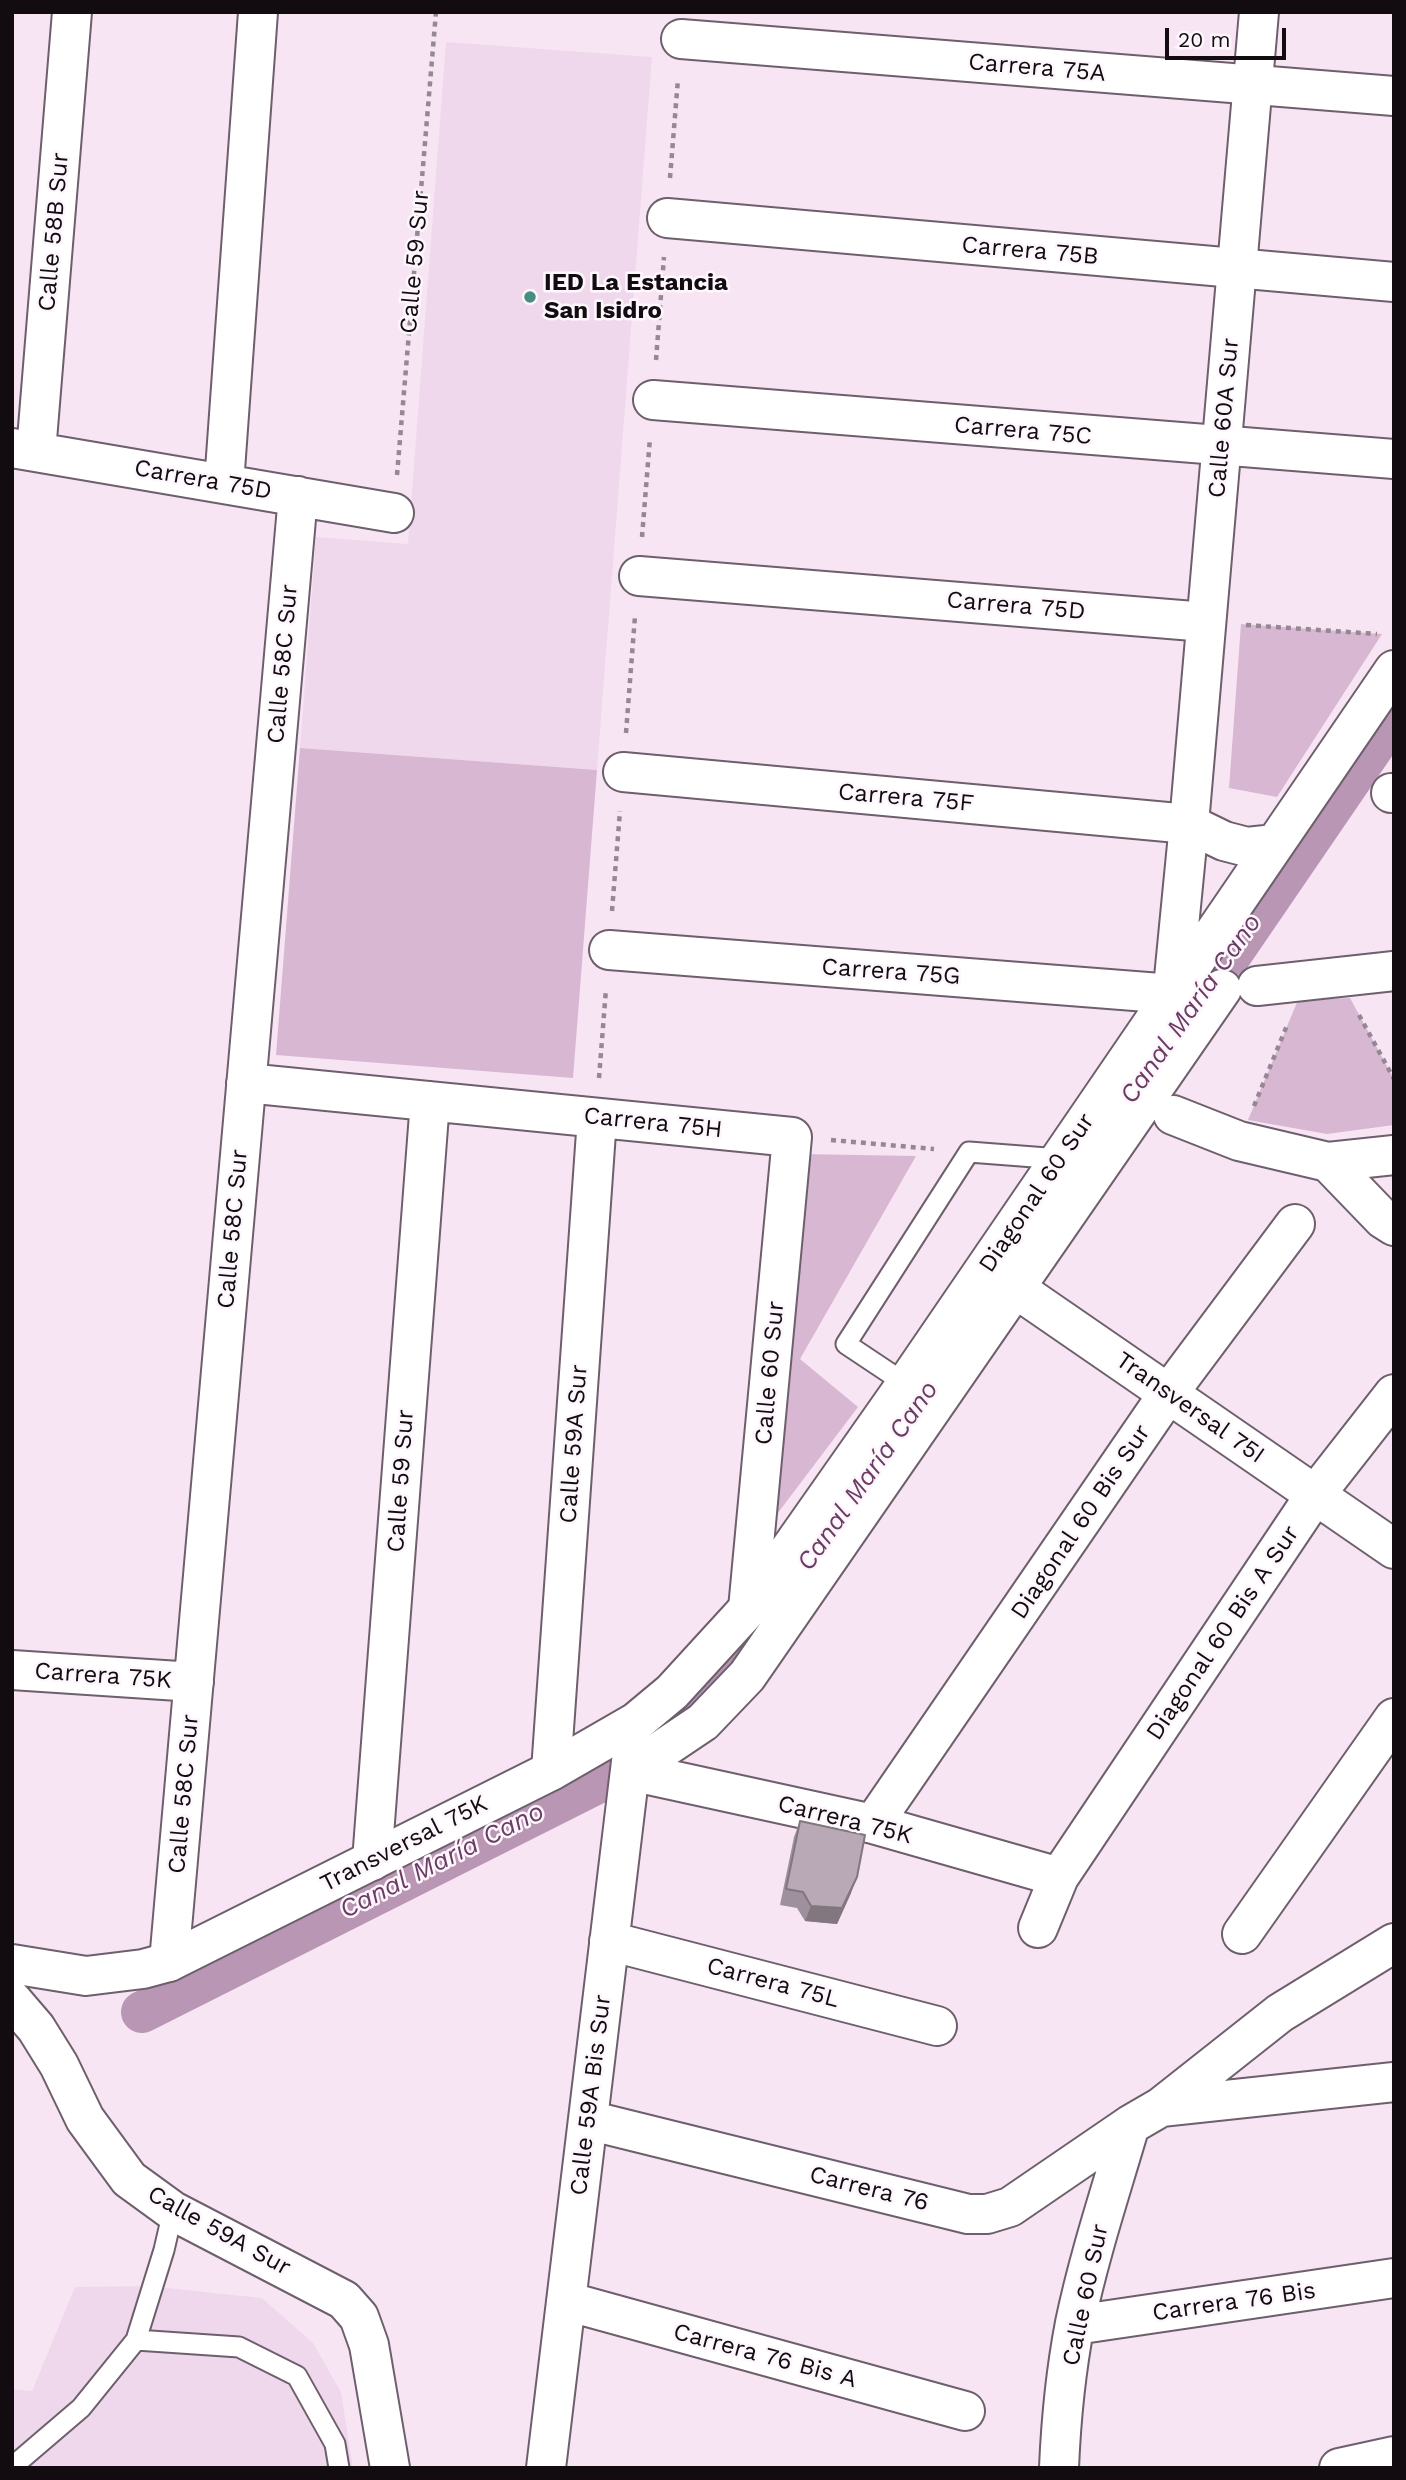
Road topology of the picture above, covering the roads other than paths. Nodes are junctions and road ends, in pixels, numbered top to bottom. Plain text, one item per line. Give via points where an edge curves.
1 (72, 12) edge
2 (258, 12) edge
3 (1259, 12) edge
4 (681, 39) dead end
5 (1253, 85) junction
6 (1394, 96) edge
7 (667, 218) dead end
8 (1237, 269) junction
9 (1394, 282) edge
10 (653, 400) dead end
11 (1222, 447) junction
12 (24, 450) edge
13 (1394, 459) edge
14 (224, 484) junction
15 (298, 496) junction
16 (394, 513) road end
17 (639, 576) dead end
18 (1206, 622) junction
19 (1394, 670) edge
20 (623, 772) dead end
21 (1189, 824) junction
22 (1275, 844) junction
23 (609, 950) dead end
24 (1394, 971) edge
25 (1172, 994) junction
26 (246, 1083) junction
27 (430, 1101) junction
28 (1173, 1115) dead end
29 (597, 1118) junction
30 (792, 1137) joint
31 (1394, 1155) edge
32 (1060, 1159) junction
33 (1328, 1162) junction
34 (1295, 1224) dead end
35 (1394, 1226) edge
36 (986, 1268) junction
37 (1016, 1289) junction
38 (906, 1384) junction
39 (1168, 1394) junction
40 (1394, 1394) edge
41 (1315, 1495) junction
42 (1394, 1549) edge
43 (748, 1609) junction
44 (12, 1670) edge
45 (194, 1682) junction
46 (1394, 1718) edge
47 (636, 1722) junction
48 (551, 1771) junction
49 (630, 1771) junction
50 (873, 1824) junction
51 (372, 1861) junction
52 (1059, 1877) junction
53 (1038, 1928) dead end
54 (1242, 1934) dead end
55 (609, 1941) junction
56 (1394, 1943) edge
57 (169, 1962) junction
58 (12, 1964) edge
59 (12, 2000) edge
60 (937, 2025) dead end
61 (1394, 2082) edge
62 (1146, 2116) junction
63 (588, 2120) junction
64 (173, 2211) junction
65 (1394, 2278) edge
66 (566, 2301) junction
67 (1075, 2325) junction
68 (136, 2340) junction
69 (965, 2411) dead end
70 (1394, 2456) edge
71 (12, 2467) edge
72 (339, 2468) edge
73 (390, 2468) edge
74 (546, 2468) edge
75 (1059, 2468) edge
76 (1339, 2468) edge

1 - 12 street, Calle 58B Sur
2 - 14 street
3 - 5 street, Calle 60A Sur
4 - 5 street, Carrera 75A
5 - 6 street, Carrera 75A
5 - 8 street, Calle 60A Sur
7 - 8 street, Carrera 75B
8 - 9 street, Carrera 75B
8 - 11 street, Calle 60A Sur
10 - 11 street, Carrera 75C
11 - 13 street, Carrera 75C
11 - 18 street, Calle 60A Sur
12 - 14 street, Carrera 75D
14 - 15 street, Carrera 75D
15 - 16 street, Carrera 75D
15 - 26 street, Calle 58C Sur
17 - 18 street, Carrera 75D
18 - 21 street, Calle 60A Sur
19 - 22 street, Diagonal 60 Sur
20 - 21 street, Carrera 75F
21 - 22 street via 1247,847
21 - 25 street, Calle 60A Sur
22 - 25 street, Diagonal 60 Sur
23 - 25 street, Carrera 75G
24 - 37 street, Diagonal 60 Sur via 1240,988
25 - 32 street, Diagonal 60 Sur
26 - 27 street, Carrera 75H
26 - 45 street, Calle 58C Sur
27 - 29 street, Carrera 75H
27 - 51 street, Calle 59 Sur
28 - 33 street via 1239,1141
29 - 30 street, Carrera 75H
29 - 48 street, Calle 59A Sur
30 - 43 street, Calle 60 Sur
31 - 33 street
32 - 36 street, Diagonal 60 Sur
32 - 38 lane via 969,1152 846,1344
33 - 35 street
34 - 39 street, Diagonal 60 Bis Sur
36 - 37 street, Transversal 75I
36 - 38 street, Diagonal 60 Sur
37 - 39 street, Transversal 75I
37 - 49 street, Diagonal 60 Sur via 747,1676 703,1722
38 - 43 street, Diagonal 60 Sur
39 - 41 street, Transversal 75I
39 - 50 street, Diagonal 60 Bis Sur
40 - 41 street, Diagonal 60 Bis A Sur
41 - 42 street, Transversal 75I
41 - 52 street, Diagonal 60 Bis A Sur
43 - 47 street, Transversal 75K via 672,1692
44 - 45 street, Carrera 75K
45 - 57 street, Calle 58C Sur
46 - 54 street
47 - 48 street, Transversal 75K
47 - 49 street, Calle 59A Bis Sur
48 - 51 street, Transversal 75K
49 - 50 street, Carrera 75K
49 - 55 street, Calle 59A Bis Sur
50 - 52 street, Carrera 75K
51 - 57 street, Transversal 75K
52 - 53 street, Diagonal 60 Bis A Sur
55 - 60 street, Carrera 75L
55 - 63 street, Calle 59A Bis Sur
56 - 62 street via 1280,2013
57 - 58 street, Transversal 75K via 86,1976
59 - 64 street, Calle 59A Sur via 36,2028 108,2152 129,2179
61 - 62 street
62 - 63 street, Carrera 76 via 1010,2207 987,2214 968,2214
62 - 67 street, Calle 60 Sur via 1091,2259
63 - 66 street, Calle 59A Bis Sur
64 - 68 lane
64 - 73 street, Calle 59A Sur via 344,2300 359,2317 369,2344
65 - 67 street, Carrera 76 Bis
66 - 69 street, Carrera 76 Bis A
66 - 74 street, Calle 59A Bis Sur
67 - 75 street, Calle 60 Sur
68 - 71 lane via 81,2409
68 - 72 lane via 239,2347 297,2376 335,2444
70 - 76 street

